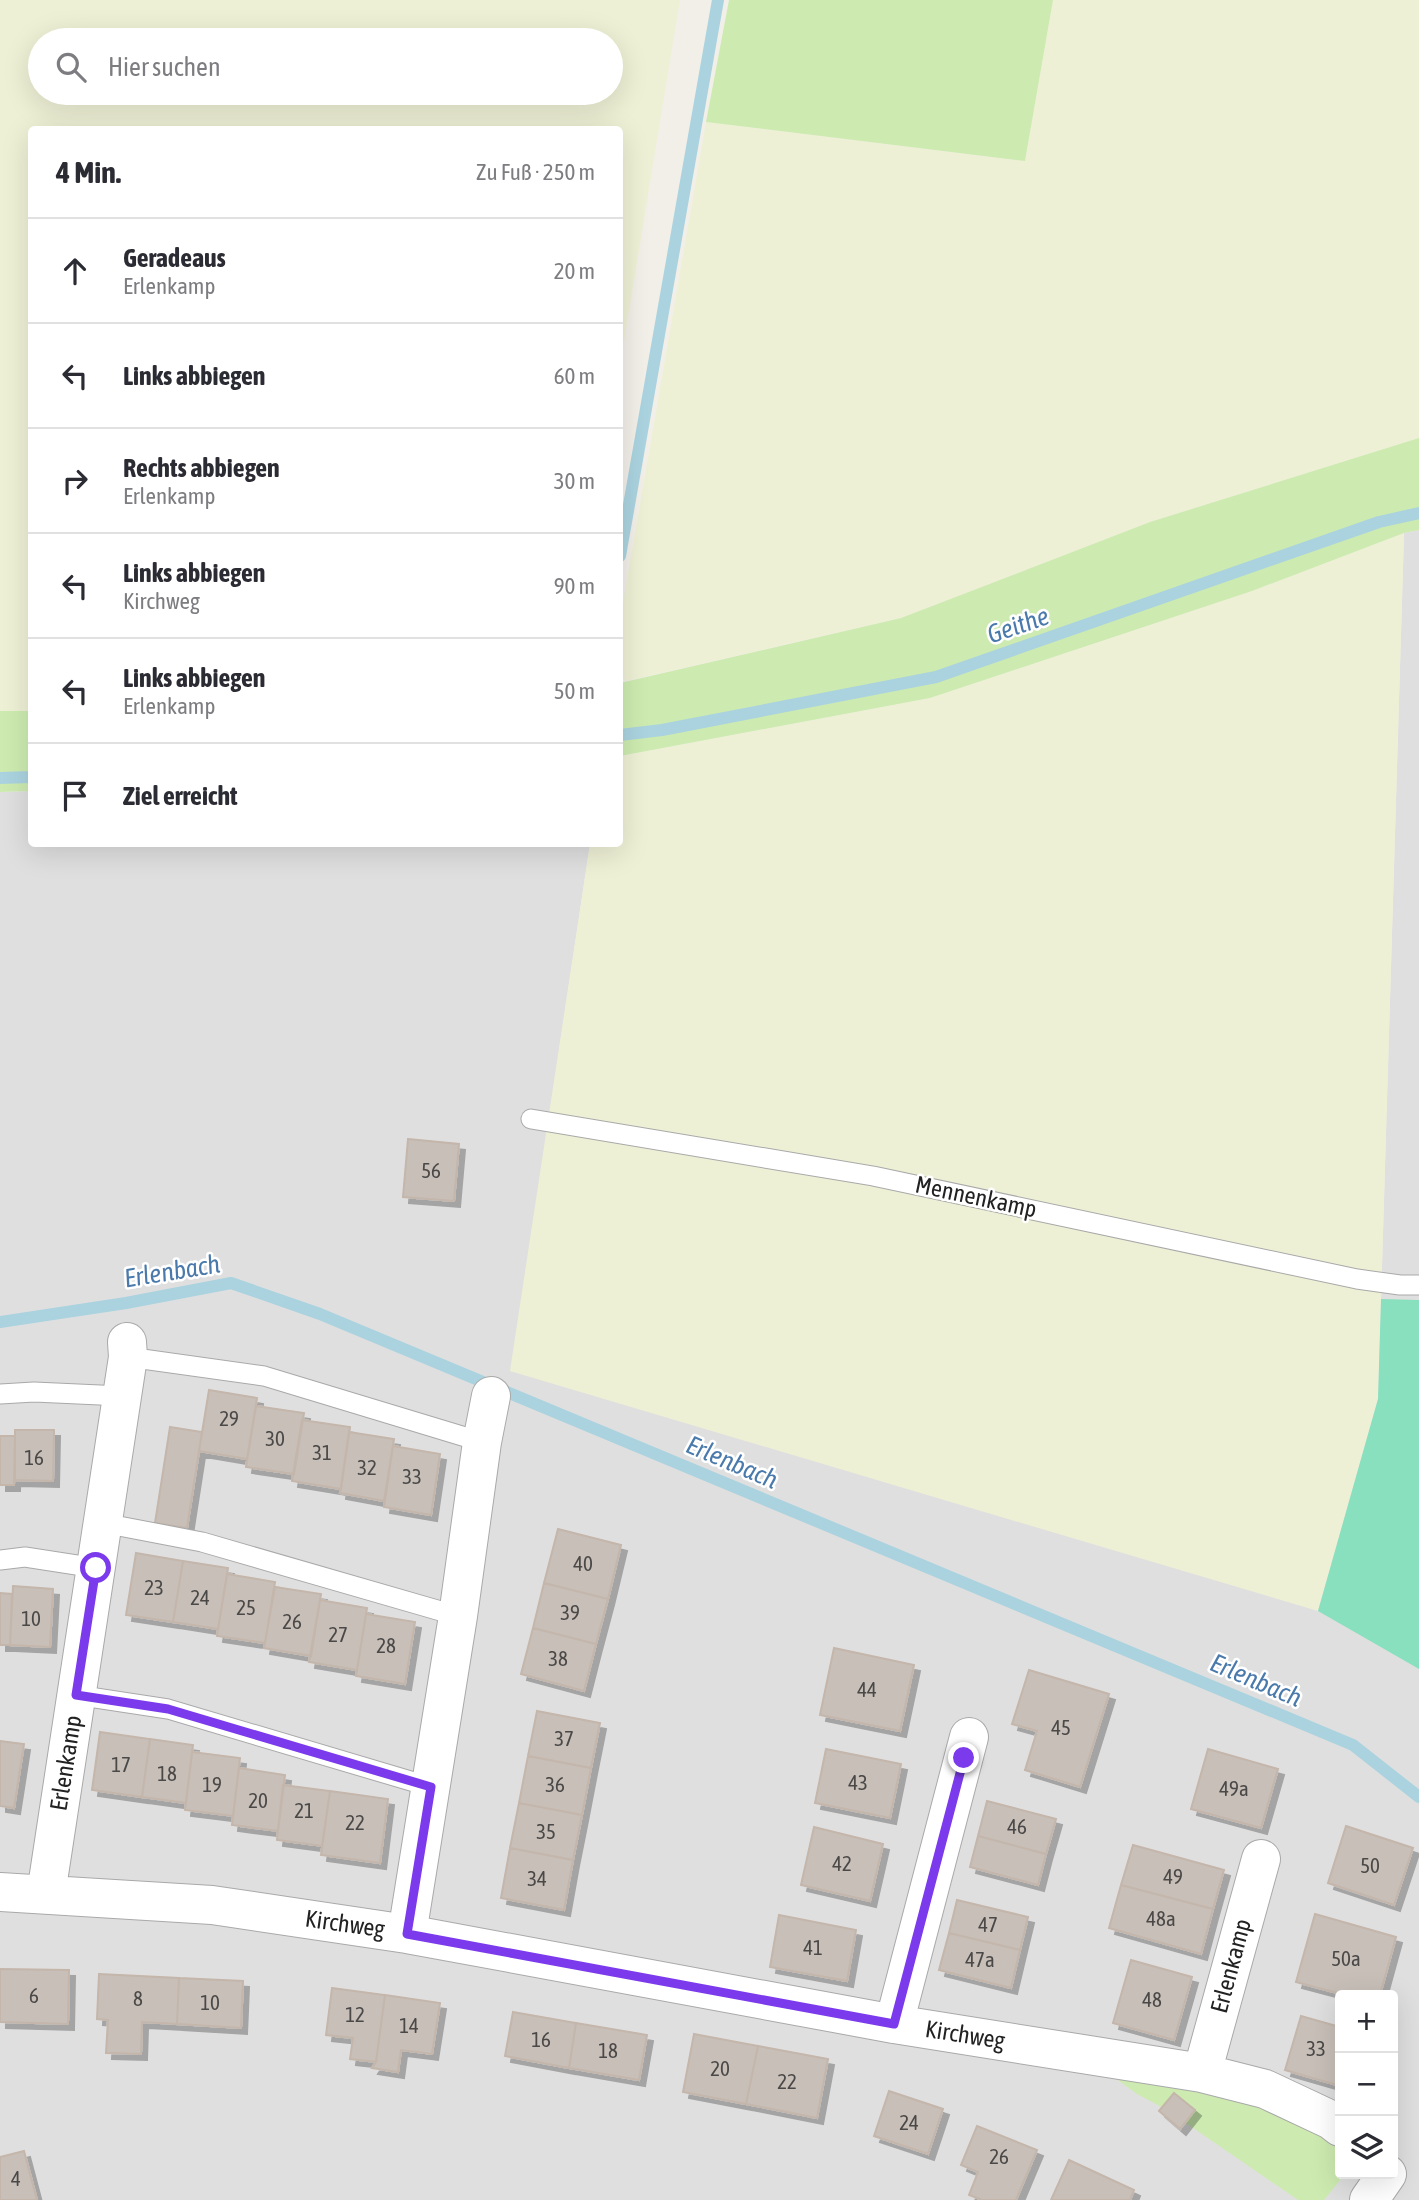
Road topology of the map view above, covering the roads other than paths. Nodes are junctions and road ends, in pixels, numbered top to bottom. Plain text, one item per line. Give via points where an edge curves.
1 (531, 1119) dead end
2 (1419, 1285) edge
3 (127, 1350) joint
4 (0, 1394) edge
5 (122, 1396) junction
6 (491, 1396) dead end
7 (482, 1442) junction
8 (103, 1523) junction
9 (0, 1560) edge
10 (96, 1568) junction
11 (458, 1616) junction
12 (76, 1695) junction
13 (970, 1737) dead end
14 (431, 1787) junction
15 (1261, 1859) dead end
16 (0, 1892) edge
17 (46, 1894) junction
18 (407, 1934) junction
19 (894, 2024) junction
20 (1202, 2073) junction
21 (1335, 2123) edge
22 (1398, 2168) edge
23 (1384, 2179) edge
24 (1419, 2182) edge
25 (1369, 2200) edge

1 - 2 lane, Mennenkamp via 873,1176 1356,1279
3 - 5 street, Erlenkamp
3 - 7 lane via 264,1376
4 - 5 lane
5 - 8 street, Erlenkamp
6 - 7 street
7 - 11 street
8 - 10 street, Erlenkamp
8 - 11 lane via 202,1542
9 - 10 lane via 25,1558
10 - 12 street, Erlenkamp
11 - 14 street
12 - 14 lane via 168,1709
12 - 17 street, Erlenkamp
13 - 19 street
14 - 18 street
15 - 20 street, Erlenkamp
16 - 17 street, Kirchweg
17 - 18 street, Kirchweg via 212,1905
18 - 19 street, Kirchweg
19 - 20 street, Kirchweg
20 - 21 street, Kirchweg via 1265,2089
22 - 24 street
23 - 25 street

